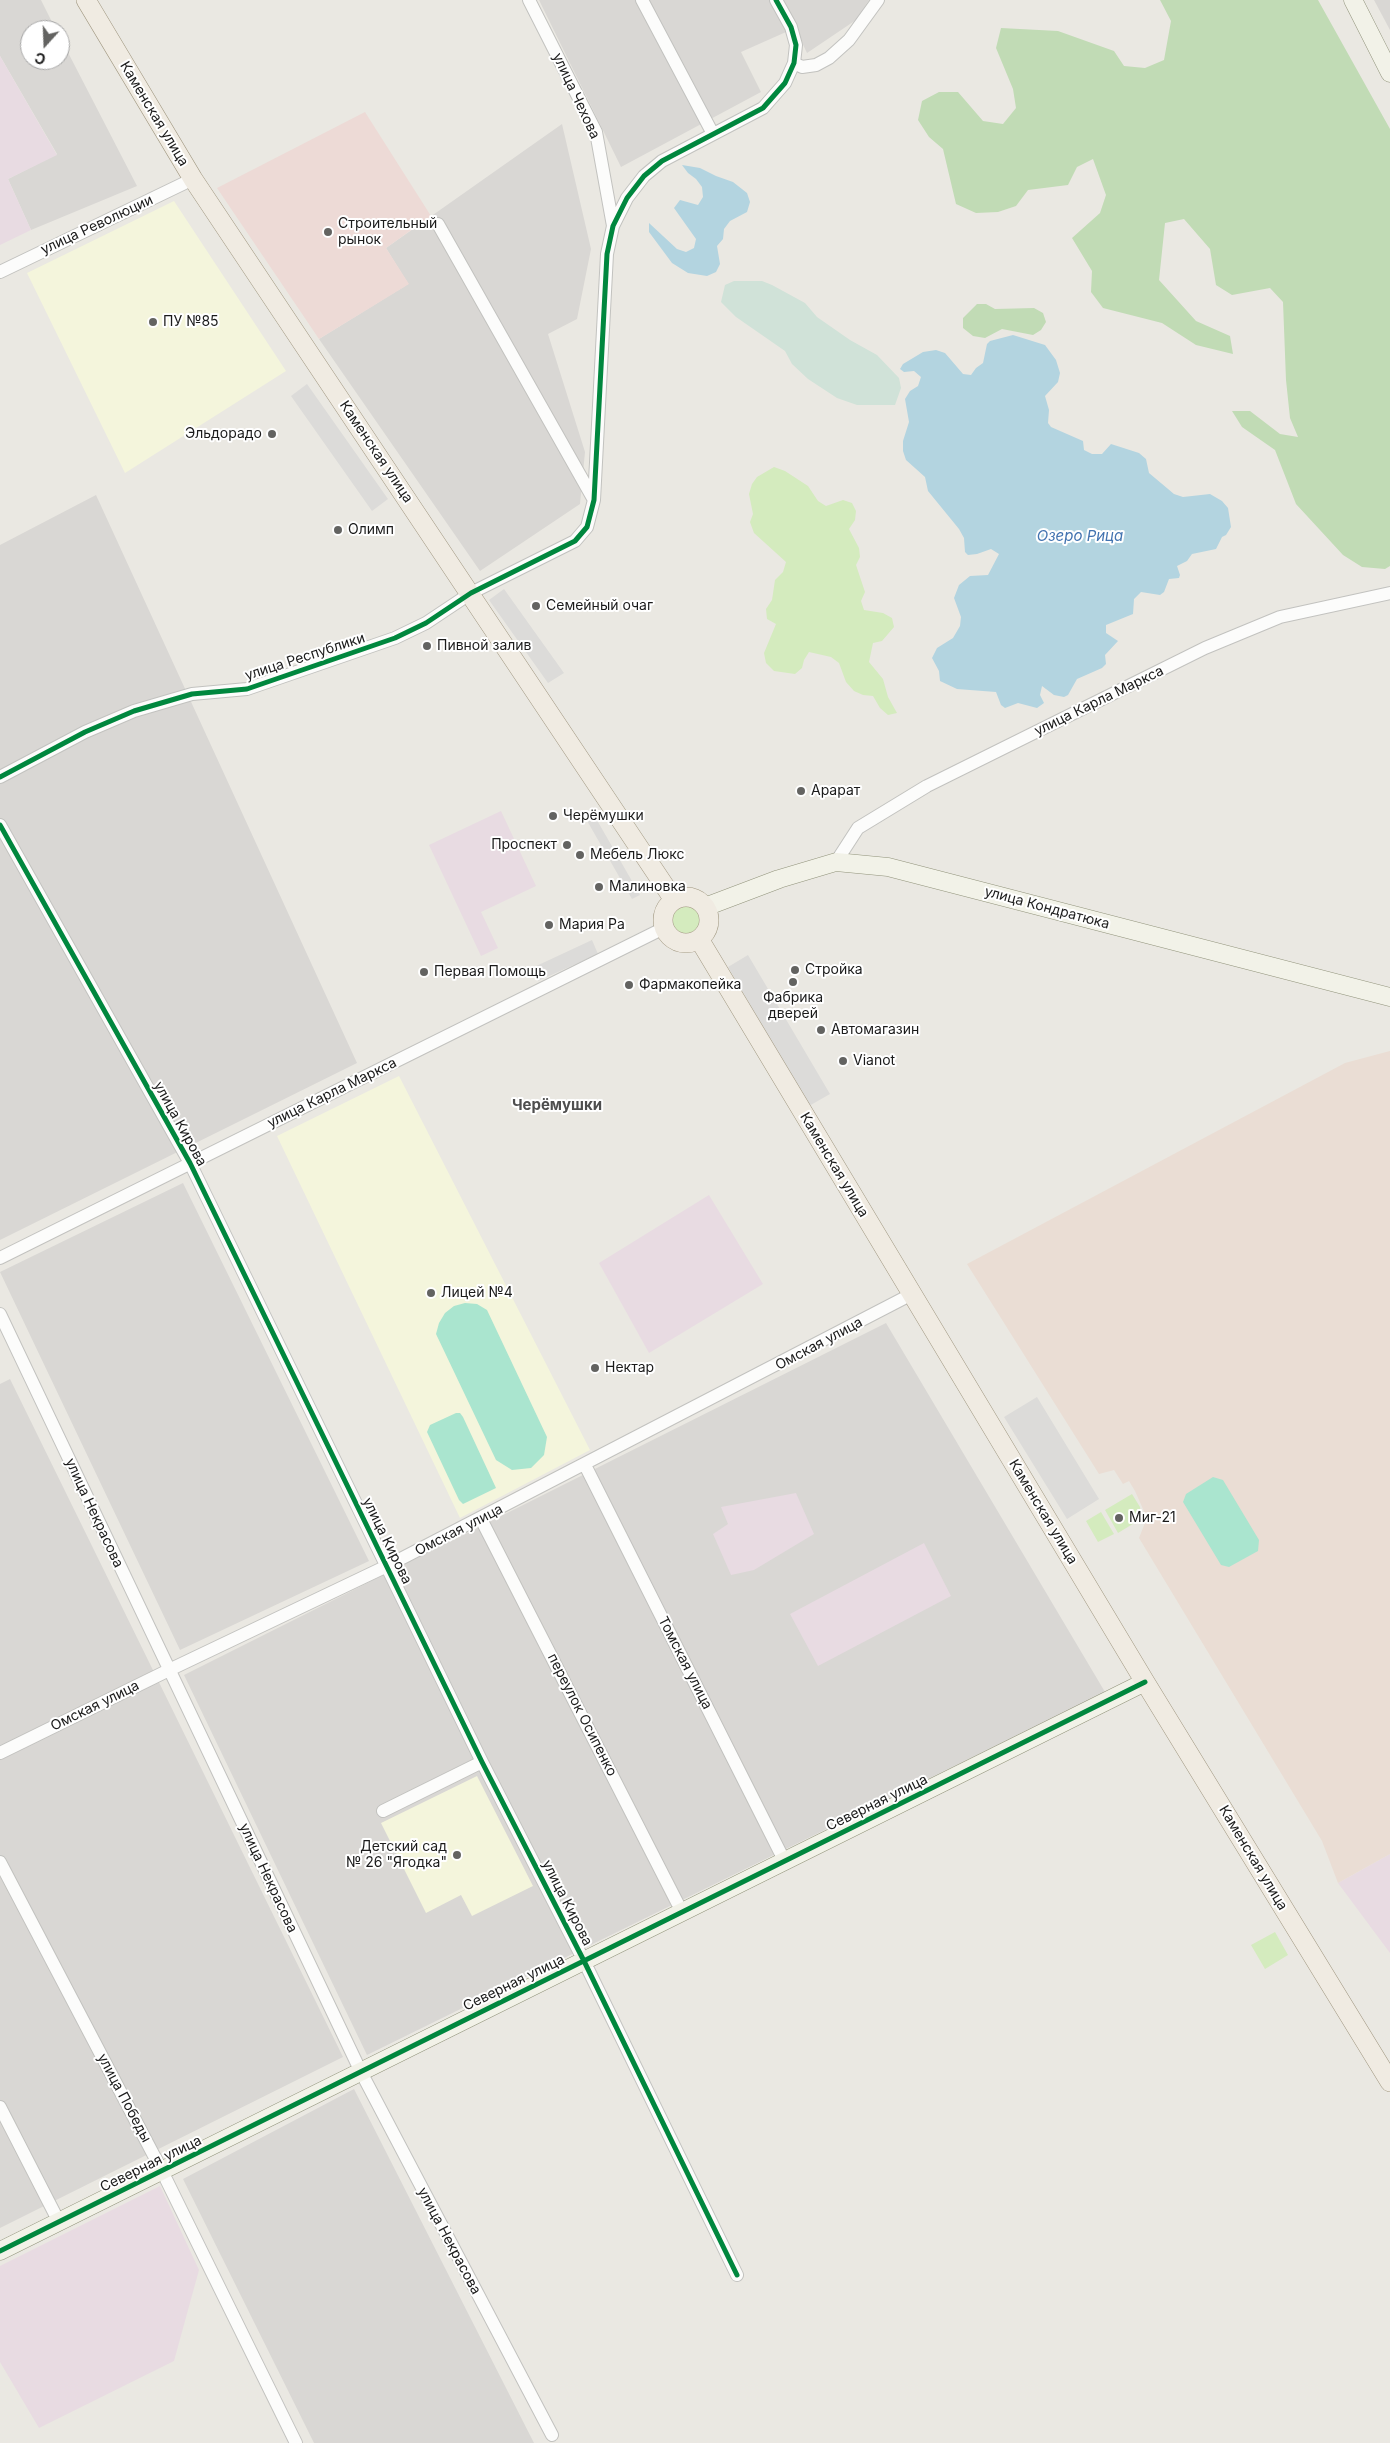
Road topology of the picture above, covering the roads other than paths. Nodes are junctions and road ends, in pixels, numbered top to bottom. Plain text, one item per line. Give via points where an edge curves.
1 (86, 0) edge
2 (529, 0) edge
3 (642, 0) edge
4 (776, 0) edge
5 (878, 0) edge
6 (1353, 0) edge
7 (794, 63) junction
8 (1390, 72) edge
9 (713, 134) junction
10 (194, 179) junction
11 (438, 224) dead end
12 (613, 226) junction
13 (0, 272) edge
14 (594, 500) junction
15 (471, 593) junction
16 (1390, 593) edge
17 (0, 777) edge
18 (0, 826) edge
19 (836, 862) junction
20 (674, 900) junction
21 (705, 907) junction
22 (664, 928) junction
23 (699, 939) junction
24 (1390, 997) edge
25 (190, 1163) junction
26 (0, 1258) edge
27 (912, 1294) junction
28 (0, 1314) edge
29 (585, 1465) junction
30 (481, 1519) junction
31 (387, 1566) junction
32 (169, 1670) junction
33 (1145, 1682) junction
34 (0, 1753) edge
35 (482, 1762) junction
36 (383, 1811) dead end
37 (0, 1862) edge
38 (785, 1862) junction
39 (682, 1912) junction
40 (584, 1961) junction
41 (360, 2072) junction
42 (1390, 2082) edge
43 (0, 2107) edge
44 (162, 2171) junction
45 (59, 2222) junction
46 (0, 2251) edge
47 (736, 2275) dead end
48 (552, 2435) dead end
49 (296, 2443) edge

1 - 10 main road, Каменская улица
2 - 12 street, улица Чехова via 596,132
3 - 9 street
4 - 7 street via 791,27 796,45
5 - 7 street via 849,40 829,58 816,65 802,67
6 - 8 street
7 - 9 street via 785,83 763,108
9 - 12 street via 662,161 644,176 626,198
10 - 13 street, улица Революции
10 - 15 main road, Каменская улица
11 - 14 street
12 - 14 street, улица Республики via 607,254
14 - 15 street, улица Республики via 587,528 575,541
15 - 17 street, улица Республики via 426,623 395,638 247,688 192,694 134,711 85,732
15 - 20 main road, Каменская улица
16 - 19 street, улица Карла Маркса via 1280,618 1205,648 927,786 858,828
18 - 25 street, улица Кирова
19 - 21 street, улица Кондратюка
19 - 24 street, улица Кондратюка via 888,867
20 - 21 main road via 694,898
20 - 22 main road via 662,915
21 - 23 main road via 709,921
22 - 23 main road via 672,940 686,944
22 - 25 street, улица Карла Маркса
23 - 27 main road, Каменская улица
25 - 26 street, улица Карла Маркса
25 - 31 street, улица Кирова
27 - 29 street, Омская улица
27 - 33 main road, Каменская улица
28 - 32 street, улица Некрасова
29 - 30 street, Омская улица
29 - 38 street, Томская улица
30 - 31 street, Омская улица
30 - 39 street, переулок Осипенко
31 - 32 street, Омская улица
31 - 35 street, улица Кирова
32 - 34 street, Омская улица
32 - 41 street, улица Некрасова
33 - 38 street, Северная улица
33 - 42 main road, Каменская улица
35 - 36 street
35 - 40 street, улица Кирова
37 - 44 street, улица Победы
38 - 39 street, Северная улица
39 - 40 street, Северная улица
40 - 41 street, Северная улица
40 - 47 street, улица Кирова
41 - 44 street, Северная улица
41 - 48 street, улица Некрасова
43 - 45 street
44 - 45 street, Северная улица
44 - 49 street, улица Победы
45 - 46 street, Северная улица

